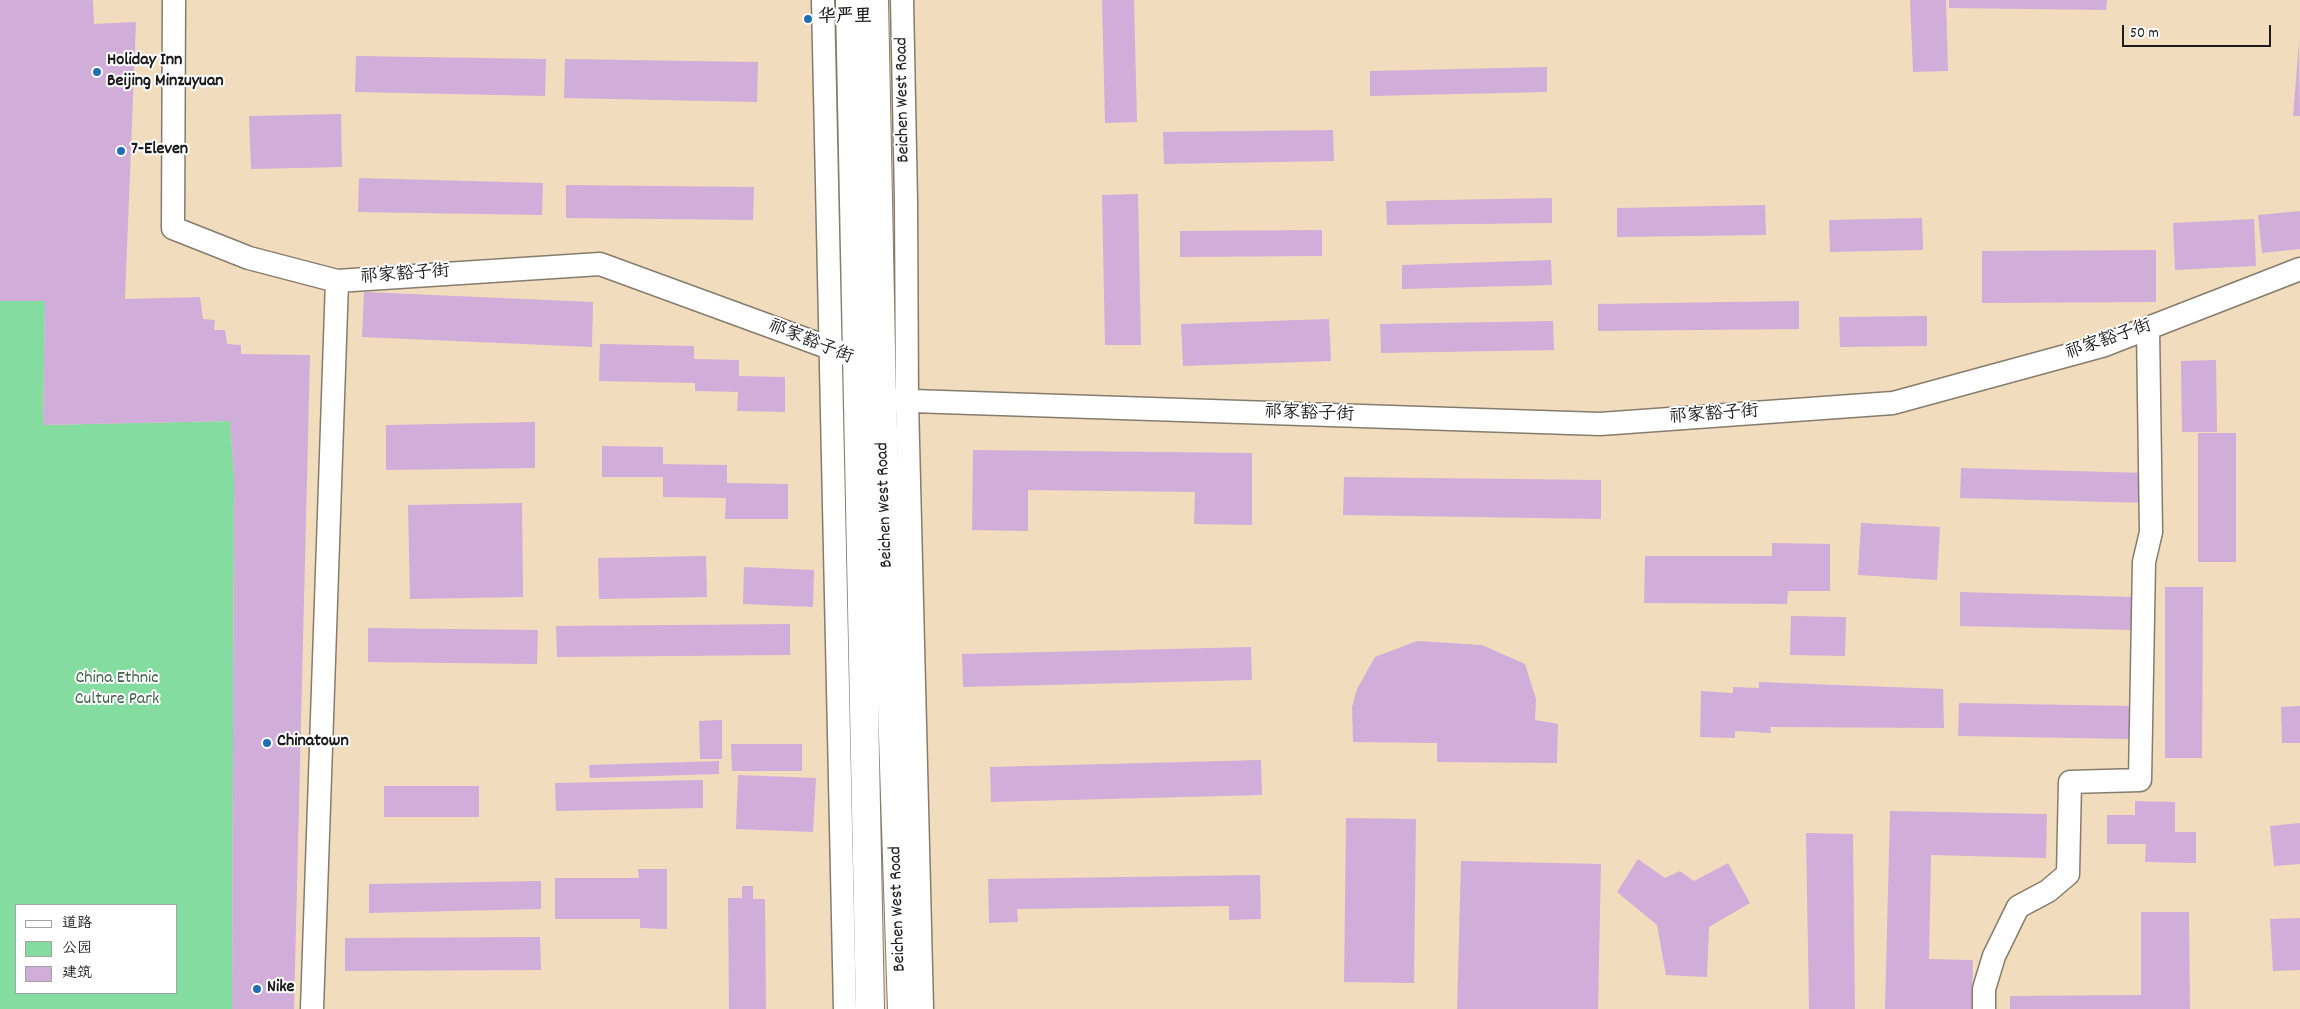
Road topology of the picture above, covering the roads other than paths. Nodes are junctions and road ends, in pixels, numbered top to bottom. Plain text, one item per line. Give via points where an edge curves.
1 (174, 0) edge
2 (823, 0) edge
3 (850, 0) edge
4 (874, 0) edge
5 (902, 0) edge
6 (2300, 269) edge
7 (337, 281) junction
8 (2148, 329) junction
9 (830, 348) junction
10 (857, 358) junction
11 (894, 401) junction
12 (312, 1009) edge
13 (845, 1009) edge
14 (870, 1009) edge
15 (902, 1009) edge
16 (922, 1009) edge
17 (1984, 1009) edge

1 - 7 street, 祁家豁子街 via 173,228 249,258
2 - 9 street
3 - 10 main road, Beichen West Road
4 - 11 main road, Beichen West Road
5 - 11 street, Beichen West Road via 906,201
6 - 8 street, 祁家豁子街
7 - 9 street, 祁家豁子街 via 600,264
7 - 12 street
8 - 11 street, 祁家豁子街 via 2102,346 1893,403 1600,424
8 - 17 street via 2151,532 2144,562 2140,780 2070,782 2068,874 2048,891 2018,907 1994,956 1984,989
9 - 10 street, 祁家豁子街
9 - 13 street
10 - 11 street, 祁家豁子街
10 - 14 main road, Beichen West Road
11 - 15 main road, Beichen West Road
11 - 16 street, Beichen West Road

